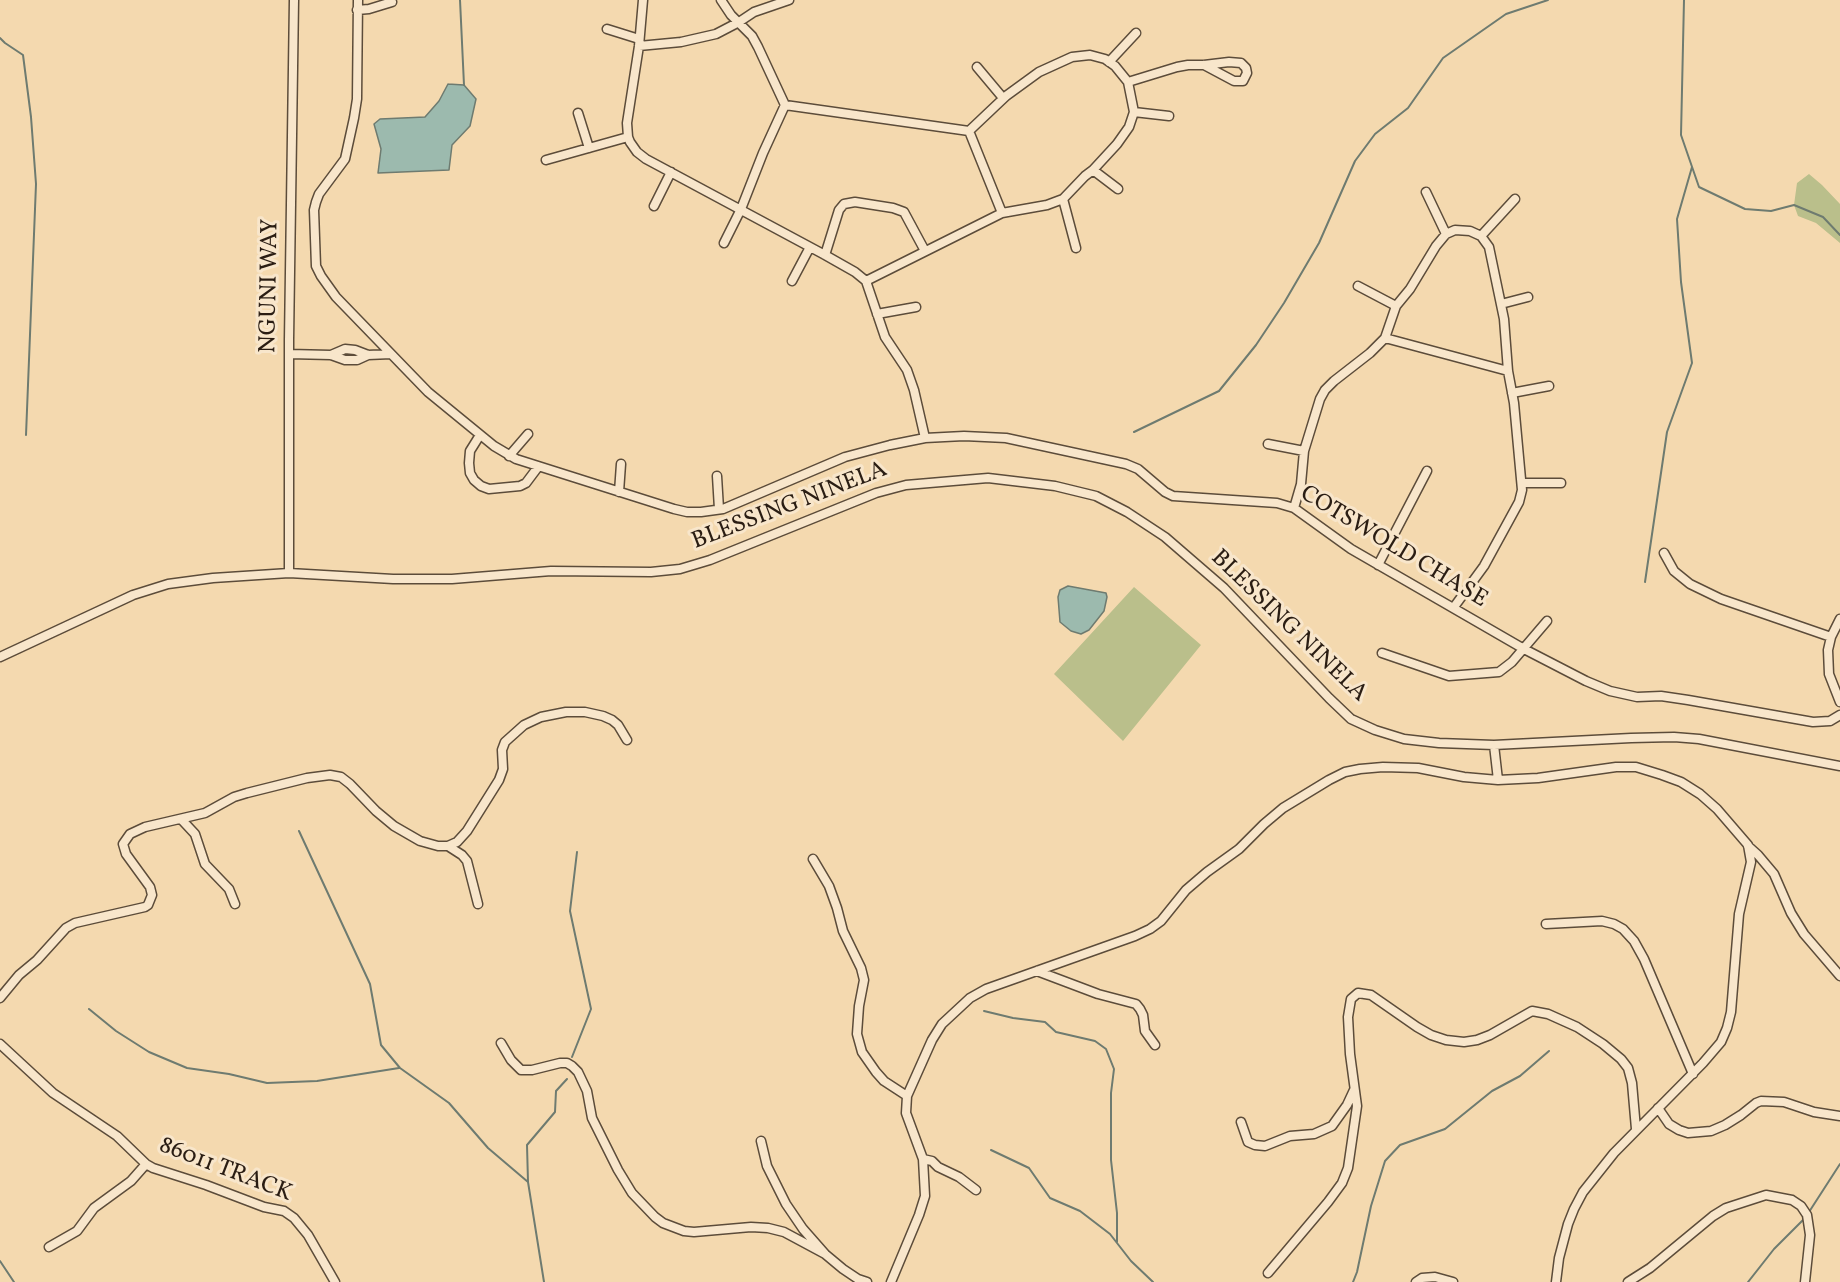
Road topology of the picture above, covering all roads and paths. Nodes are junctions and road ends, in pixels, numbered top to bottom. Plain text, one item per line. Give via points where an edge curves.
1 (294, 0) edge
2 (358, 0) edge
3 (643, 0) edge
4 (721, 0) edge
5 (789, 0) edge
6 (392, 3) dead end
7 (357, 10) junction
8 (739, 22) junction
9 (607, 29) dead end
10 (1136, 33) dead end
11 (639, 43) junction
12 (1109, 62) junction
13 (1204, 65) dead end
14 (977, 67) dead end
15 (1128, 82) junction
16 (1003, 98) junction
17 (785, 105) junction
18 (1134, 112) junction
19 (578, 113) dead end
20 (1169, 116) dead end
21 (969, 131) junction
22 (628, 137) junction
23 (589, 148) junction
24 (546, 160) dead end
25 (1093, 170) junction
26 (671, 172) junction
27 (1118, 189) dead end
28 (1426, 192) dead end
29 (1063, 199) junction
30 (1515, 199) dead end
31 (654, 206) dead end
32 (741, 209) junction
33 (1002, 213) junction
34 (1446, 234) junction
35 (1481, 236) junction
36 (724, 243) dead end
37 (810, 247) junction
38 (1076, 248) dead end
39 (925, 251) junction
40 (825, 255) junction
41 (792, 281) dead end
42 (866, 281) junction
43 (1358, 286) dead end
44 (1528, 297) dead end
45 (1501, 304) junction
46 (1396, 306) junction
47 (916, 307) dead end
48 (877, 314) junction
49 (1385, 338) junction
50 (289, 354) junction
51 (391, 354) junction
52 (1508, 371) junction
53 (1549, 386) dead end
54 (1512, 393) junction
55 (528, 434) dead end
56 (480, 435) junction
57 (925, 438) junction
58 (1268, 444) dead end
59 (1304, 452) junction
60 (508, 456) junction
61 (621, 464) dead end
62 (538, 466) junction
63 (1427, 471) dead end
64 (717, 476) dead end
65 (1522, 483) junction
66 (1560, 483) dead end
67 (619, 492) junction
68 (1294, 508) junction
69 (719, 509) junction
70 (1664, 553) dead end
71 (1378, 565) junction
72 (289, 573) junction
73 (1454, 607) junction
74 (1840, 619) edge
75 (1546, 621) dead end
76 (1831, 637) junction
77 (1524, 649) junction
78 (1382, 653) dead end
79 (0, 657) edge
80 (1840, 702) edge
81 (1840, 715) edge
82 (627, 740) dead end
83 (1494, 745) junction
84 (1840, 765) edge
85 (1498, 780) junction
86 (181, 819) junction
87 (1748, 845) junction
88 (448, 846) junction
89 (813, 859) dead end
90 (478, 903) dead end
91 (235, 904) dead end
92 (1546, 924) dead end
93 (1036, 971) junction
94 (1840, 976) edge
95 (0, 998) edge
96 (501, 1043) dead end
97 (0, 1044) edge
98 (1155, 1045) dead end
99 (1693, 1074) junction
100 (1354, 1089) junction
101 (907, 1096) junction
102 (1658, 1108) junction
103 (1840, 1116) edge
104 (1241, 1122) dead end
105 (1636, 1129) junction
106 (761, 1141) dead end
107 (923, 1159) junction
108 (146, 1164) junction
109 (938, 1167) junction
110 (925, 1177) junction
111 (976, 1190) dead end
112 (49, 1247) dead end
113 (825, 1254) junction
114 (1268, 1273) dead end
115 (334, 1282) edge
116 (867, 1282) edge
117 (891, 1282) edge
118 (1416, 1282) edge
119 (1453, 1282) edge
120 (1556, 1282) edge
121 (1628, 1282) edge
122 (1805, 1282) edge

1 - 50 street, NGUNI WAY
2 - 7 street, COTSWOLD CHASE
3 - 11 street
4 - 8 street
5 - 8 street via 754,12
6 - 7 street
7 - 51 street, COTSWOLD CHASE via 354,118 345,159 316,202 315,257 321,276 336,297
8 - 11 street via 716,34 681,42
8 - 17 street via 752,36
9 - 11 street
10 - 12 street
11 - 22 street
12 - 15 street
12 - 16 street via 1090,55 1072,57 1039,72
13 - 15 street via 1176,67
14 - 16 street
15 - 18 street
16 - 21 street
17 - 21 street
17 - 32 street
18 - 20 street
18 - 25 street via 1117,144
19 - 23 street
21 - 33 street
22 - 23 street
22 - 26 street via 637,152
23 - 24 street
25 - 27 street
25 - 29 street
26 - 31 street
26 - 32 street
28 - 34 street
29 - 33 street
29 - 38 street
30 - 35 street
32 - 36 street
32 - 37 street
33 - 39 street
34 - 35 street via 1455,230
34 - 46 street
35 - 45 street via 1489,247
37 - 40 street
37 - 41 street
39 - 40 street via 904,212 855,202 844,204 839,210
39 - 42 street
40 - 42 street
42 - 48 street
43 - 46 street
44 - 45 street
45 - 52 street
46 - 49 street
47 - 48 street
48 - 57 street via 885,337 907,370
49 - 52 street
49 - 59 street via 1325,390
50 - 51 street via 331,355 345,349 368,355
50 - 72 street, NGUNI WAY
51 - 56 street, COTSWOLD CHASE via 428,392
52 - 54 street
53 - 54 street
54 - 65 street
55 - 60 street
56 - 60 street, COTSWOLD CHASE
56 - 62 street via 470,451 469,463 470,473 481,486 520,486
57 - 68 street, COTSWOLD CHASE via 1006,438 1126,464 1173,496 1277,503
57 - 69 street, COTSWOLD CHASE via 844,457
58 - 59 street
59 - 68 street
60 - 62 street, COTSWOLD CHASE
61 - 67 street
62 - 67 street, COTSWOLD CHASE
63 - 71 street
64 - 69 street
65 - 66 street
65 - 73 street via 1519,502 1484,566
67 - 69 street, COTSWOLD CHASE via 687,512
68 - 71 street, COTSWOLD CHASE
70 - 76 street via 1674,571 1690,584 1721,599
71 - 73 street, COTSWOLD CHASE
72 - 79 street, BLESSING NINELA via 168,584 133,595
72 - 83 street, BLESSING NINELA via 452,579 551,571 680,569 906,485 988,478 1015,480 1096,496 1165,537 1224,588 1351,718 1404,739
73 - 77 street, COTSWOLD CHASE
74 - 76 street
75 - 77 street
76 - 80 street via 1829,674
77 - 78 street via 1499,672 1449,676
77 - 81 street, COTSWOLD CHASE via 1586,681 1637,697 1661,696 1813,722 1830,721
82 - 88 street via 612,720 585,712 550,715 524,725 505,742 499,780 467,831
83 - 84 street, BLESSING NINELA via 1674,737 1729,743
83 - 85 street
85 - 87 street via 1636,767 1671,778 1700,794
85 - 93 street via 1418,768 1360,768 1345,772 1270,818 1249,841 1186,890 1150,929
86 - 88 street via 205,813 247,793 330,775 350,784 394,826 420,841
86 - 91 street via 195,834 205,864 229,889
86 - 95 street via 145,827 123,844 150,887 148,905 66,928
87 - 94 street via 1774,874 1804,934
87 - 99 street via 1751,862 1739,914 1731,1012 1721,1042
88 - 90 street via 467,861
89 - 101 street via 829,886 843,931 861,968 864,980 857,1034 862,1052 884,1081
92 - 99 street via 1602,921 1623,929 1644,959
93 - 98 street via 1136,1004 1143,1015 1145,1031
93 - 101 street via 986,989 955,1011 932,1040
96 - 113 street via 521,1070 560,1063 572,1066 582,1079 597,1129 618,1170 632,1192 663,1223 694,1232 768,1228 784,1232
97 - 108 street, 86011 TRACK via 53,1093 117,1136
99 - 102 street
100 - 104 street via 1332,1126 1314,1134 1256,1145 1248,1142
100 - 105 street via 1348,1017 1352,999 1358,993 1371,996 1431,1035 1464,1042 1490,1035 1532,1011 1539,1011 1577,1027 1621,1059 1632,1083
100 - 114 street via 1355,1128 1342,1183
101 - 107 street via 906,1113
102 - 103 street via 1669,1124 1688,1133 1725,1125 1761,1101 1784,1101
102 - 105 street
105 - 120 street via 1583,1192 1574,1209
106 - 113 street via 767,1166 786,1204
107 - 109 street
107 - 110 street
108 - 112 street via 131,1181 94,1208 77,1231
108 - 115 street, 86011 TRACK via 284,1211 301,1225
109 - 110 street via 935,1174
109 - 111 street
110 - 117 street via 920,1215
113 - 116 street
118 - 119 street via 1435,1277
121 - 122 street via 1713,1216 1766,1196 1792,1200 1807,1215 1810,1235

